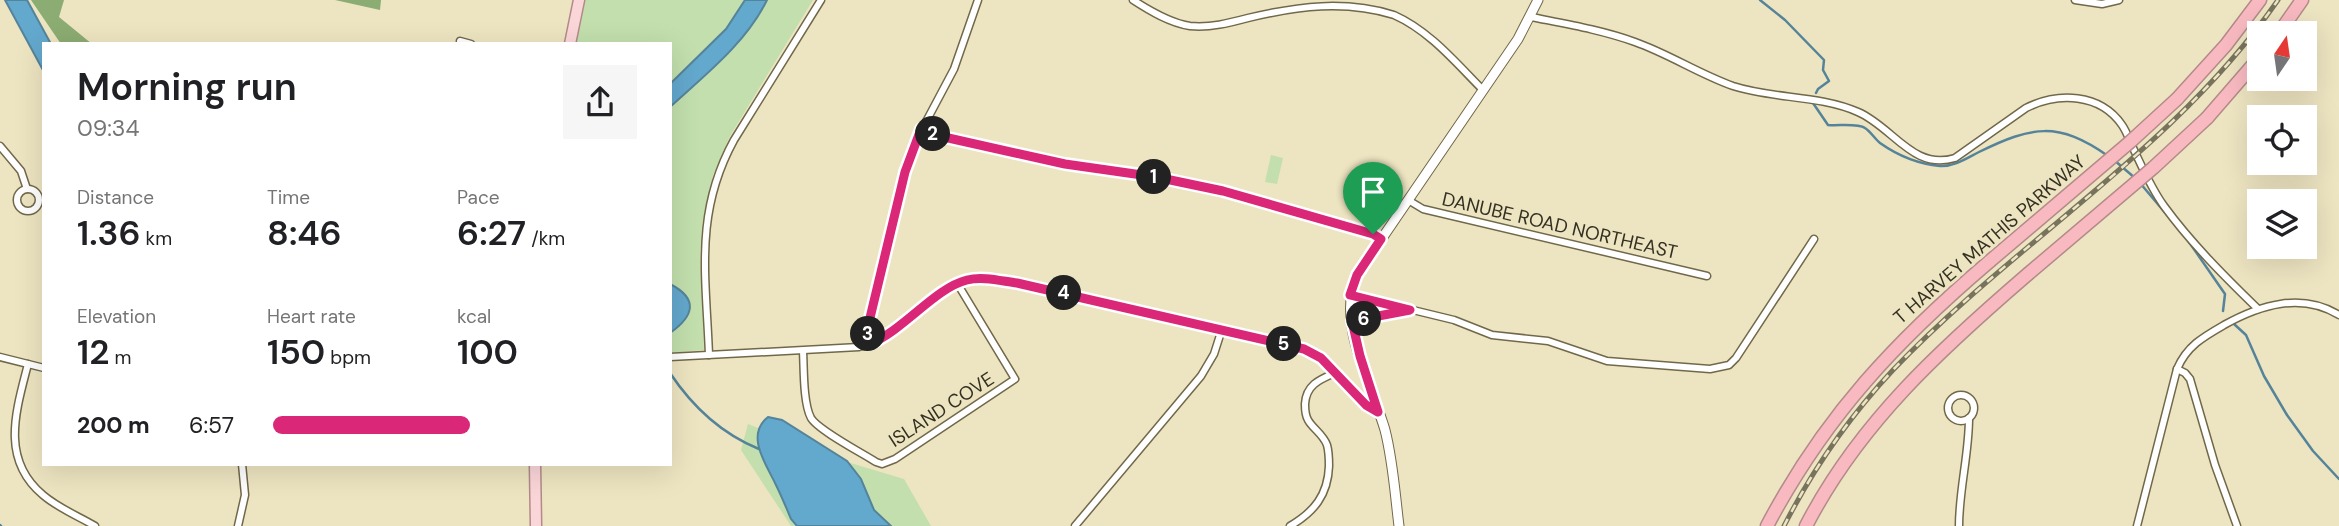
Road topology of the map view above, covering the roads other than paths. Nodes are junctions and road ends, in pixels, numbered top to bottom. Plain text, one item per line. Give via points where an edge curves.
1 (579, 0) edge
2 (821, 0) edge
3 (978, 0) edge
4 (1133, 0) edge
5 (1538, 0) edge
6 (2075, 0) edge
7 (2119, 0) edge
8 (2260, 0) edge
9 (2302, 0) edge
10 (1531, 17) junction
11 (2287, 21) edge
12 (460, 41) dead end
13 (463, 42) edge
14 (570, 42) edge
15 (2247, 72) edge
16 (1483, 90) junction
17 (921, 129) junction
18 (0, 146) edge
19 (27, 189) dead end
20 (1408, 200) junction
21 (1381, 239) junction
22 (1814, 239) dead end
23 (1707, 276) dead end
24 (957, 284) junction
25 (1350, 295) junction
26 (2258, 309) junction
27 (1410, 310) junction
28 (2339, 315) edge
29 (1352, 321) junction
30 (1222, 329) junction
31 (870, 344) junction
32 (803, 351) junction
33 (709, 355) junction
34 (0, 357) edge
35 (672, 357) edge
36 (28, 364) junction
37 (42, 368) edge
38 (2177, 369) junction
39 (1337, 372) junction
40 (1378, 412) junction
41 (1969, 418) junction
42 (242, 466) edge
43 (535, 466) edge
44 (95, 526) edge
45 (239, 526) edge
46 (536, 526) edge
47 (1075, 526) edge
48 (1290, 526) edge
49 (1399, 526) edge
50 (1767, 526) edge
51 (1806, 526) edge
52 (1959, 526) edge
53 (2137, 526) edge
54 (2237, 526) edge

1 - 14 main road
2 - 33 street via 734,140 712,191 705,239
3 - 17 street via 954,69
4 - 16 street via 1171,21 1205,27 1317,3 1376,9 1424,33
5 - 10 street
6 - 7 street via 2102,4
8 - 50 highway, T HARVEY MATHIS PARKWAY, bridge via 2177,99 1905,337 1815,444
9 - 11 highway
10 - 16 street
10 - 26 street via 1636,42 1735,86 1851,109 1931,161 1955,158 2038,102 2061,97 2091,102 2122,125 2158,199
12 - 13 street
15 - 51 highway, bridge via 2207,118 1955,337 1884,410 1844,463
16 - 20 street
17 - 21 street via 1065,164 1223,191
17 - 31 street via 911,150 869,322
18 - 19 street via 21,171
20 - 21 street
20 - 23 street, DANUBE ROAD NORTHEAST via 1423,209
21 - 25 street via 1357,275
22 - 27 street via 1736,358 1720,368 1607,361 1548,341 1492,335
24 - 30 street via 980,278 1017,283
24 - 31 street via 896,331
24 - 32 street, ISLAND COVE via 1015,379 895,459 876,462 811,419
25 - 27 street
25 - 29 street
26 - 28 street via 2299,302
26 - 38 street via 2197,341
27 - 29 street
29 - 40 street
30 - 39 street via 1304,349
30 - 47 street via 1201,376
31 - 32 street
32 - 33 street
33 - 35 street
34 - 36 street
36 - 37 street
36 - 44 street via 13,426 19,463 42,495
38 - 53 street
38 - 54 street via 2190,379
39 - 40 street
39 - 48 street via 1319,380 1305,399 1308,421 1327,446 1323,496 1311,512
40 - 49 street via 1388,443
41 - 41 street via 1974,403 1964,395 1955,396 1948,406 1950,414 1961,421
41 - 52 street
42 - 45 street via 245,495
43 - 46 main road

